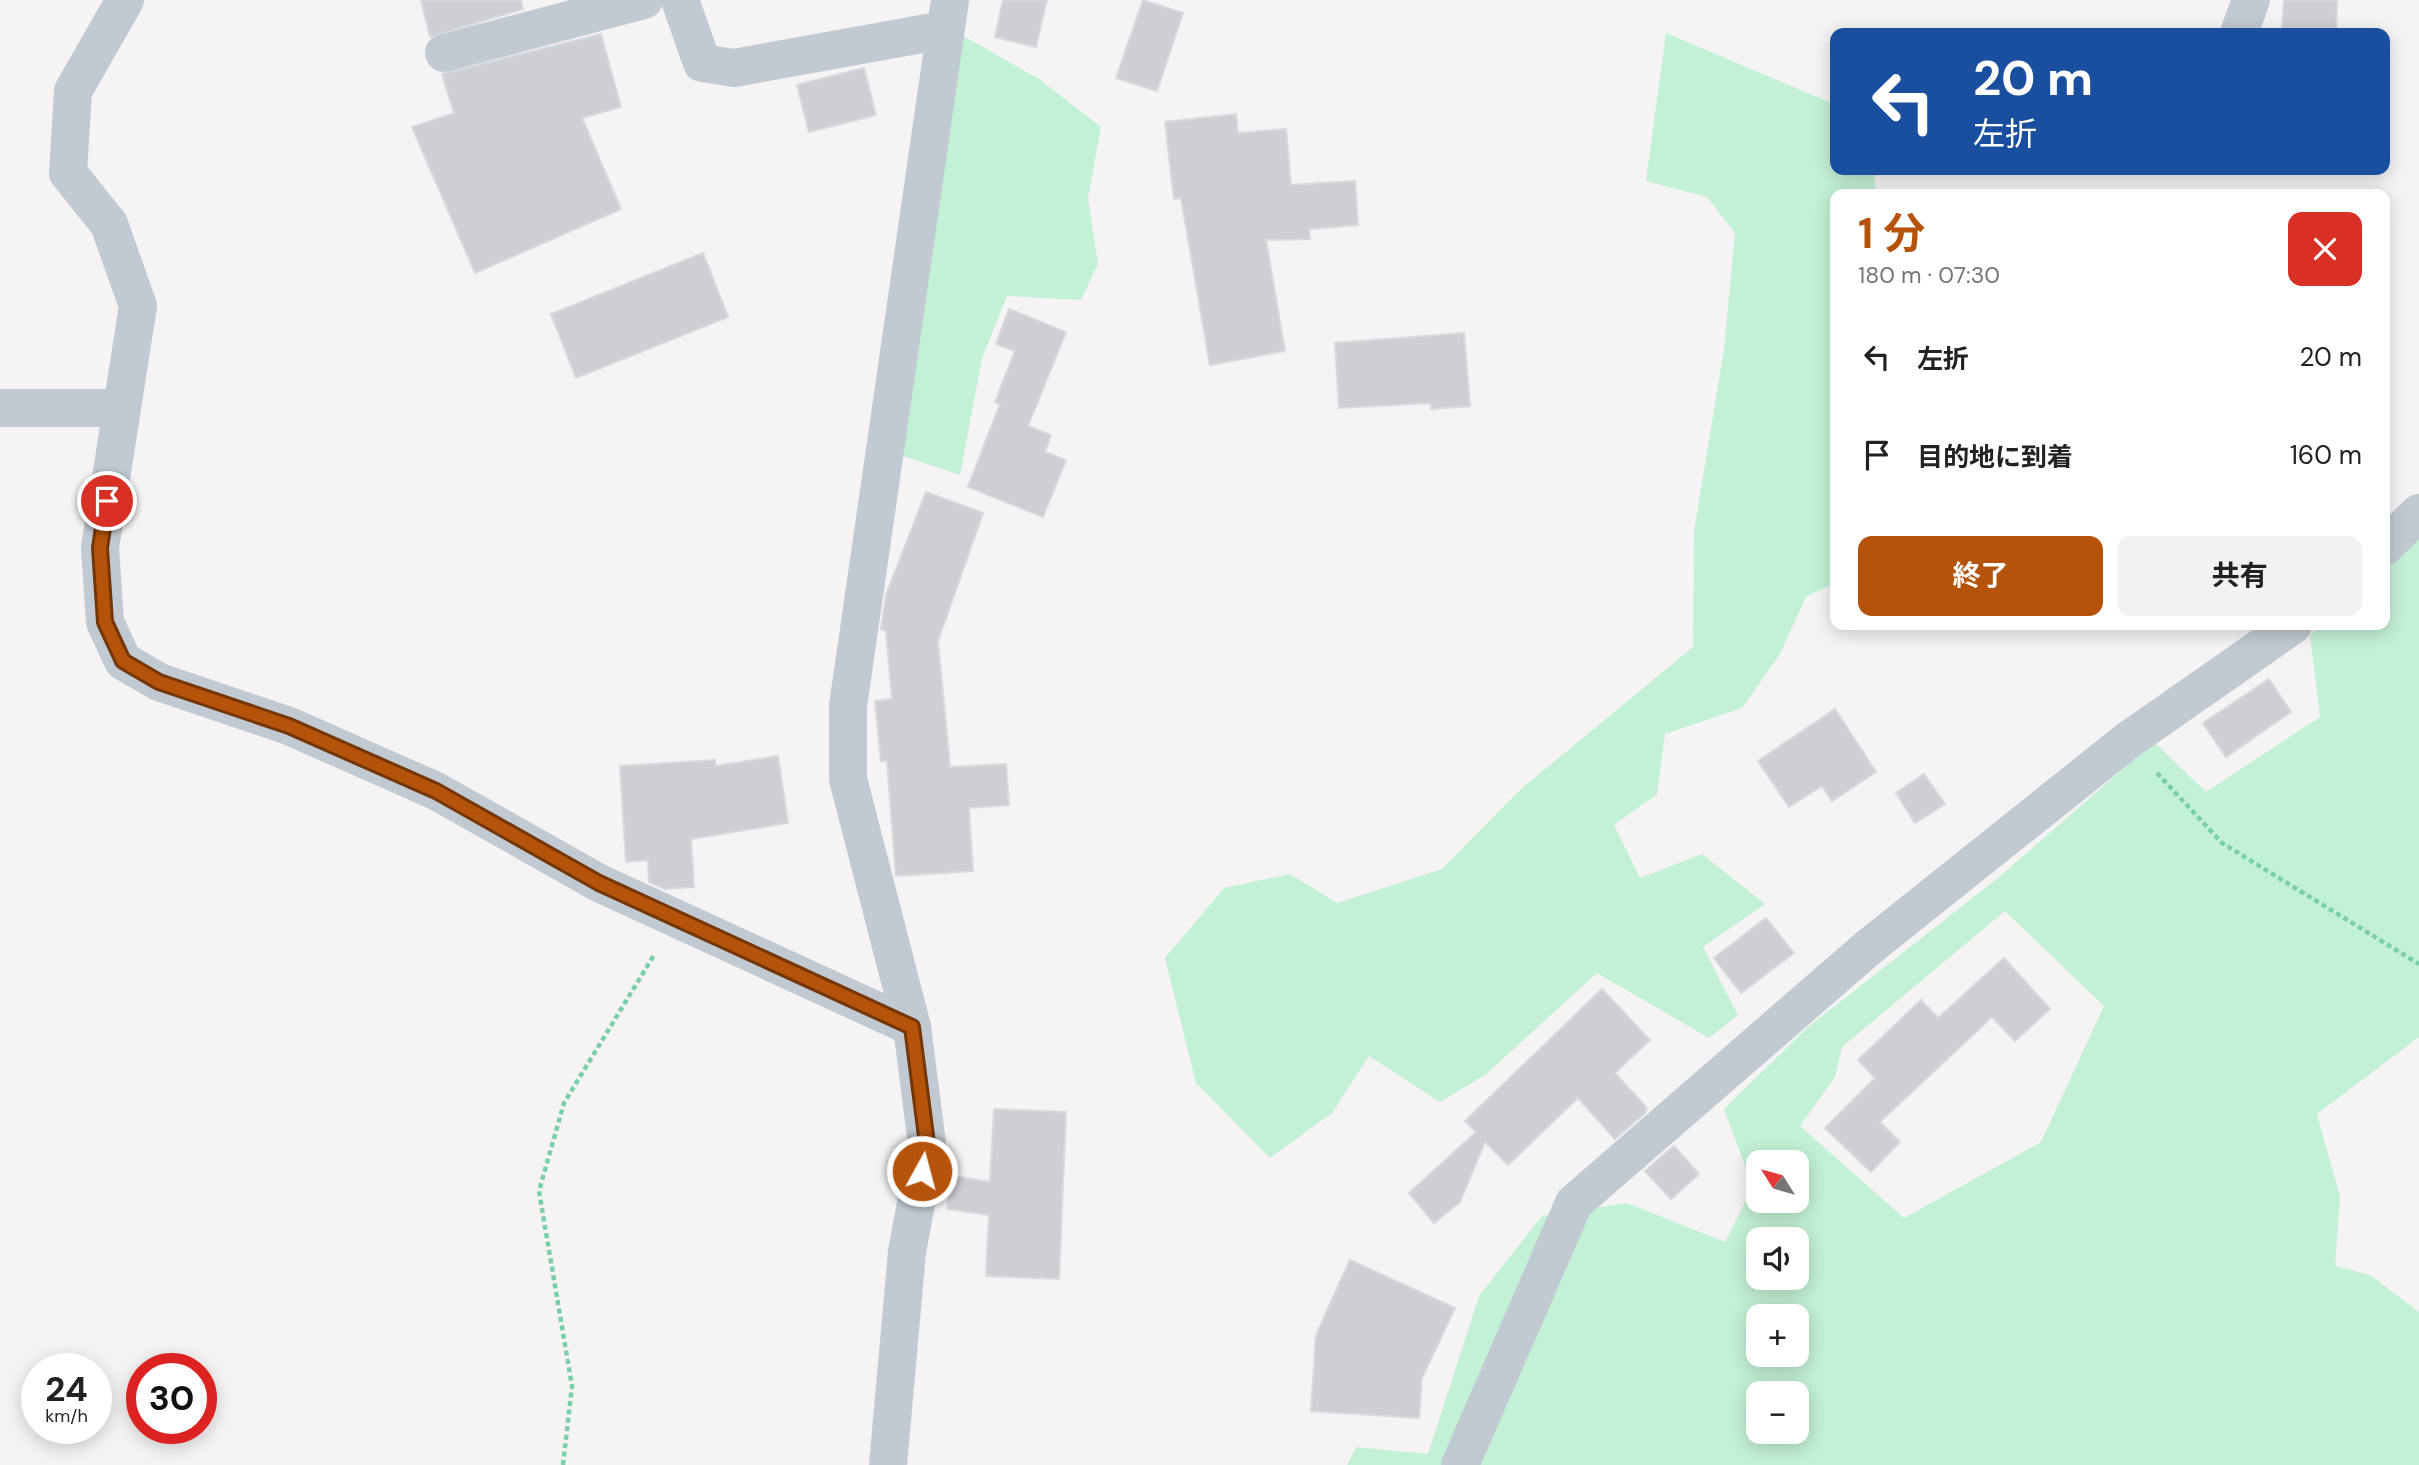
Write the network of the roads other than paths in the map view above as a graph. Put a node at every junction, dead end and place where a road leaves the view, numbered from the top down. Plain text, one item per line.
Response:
1 (125, 0) edge
2 (644, 0) edge
3 (680, 0) edge
4 (2251, 0) edge
5 (947, 15) edge
6 (2241, 28) edge
7 (444, 53) dead end
8 (0, 408) edge
9 (122, 408) junction
10 (2419, 513) edge
11 (2390, 541) edge
12 (2286, 630) edge
13 (912, 1027) junction
14 (888, 1465) edge
15 (1460, 1465) edge

1 - 9 street
2 - 7 street
3 - 5 street
4 - 6 street
5 - 13 street
8 - 9 street
9 - 13 street
10 - 11 street
12 - 15 street
13 - 14 street

